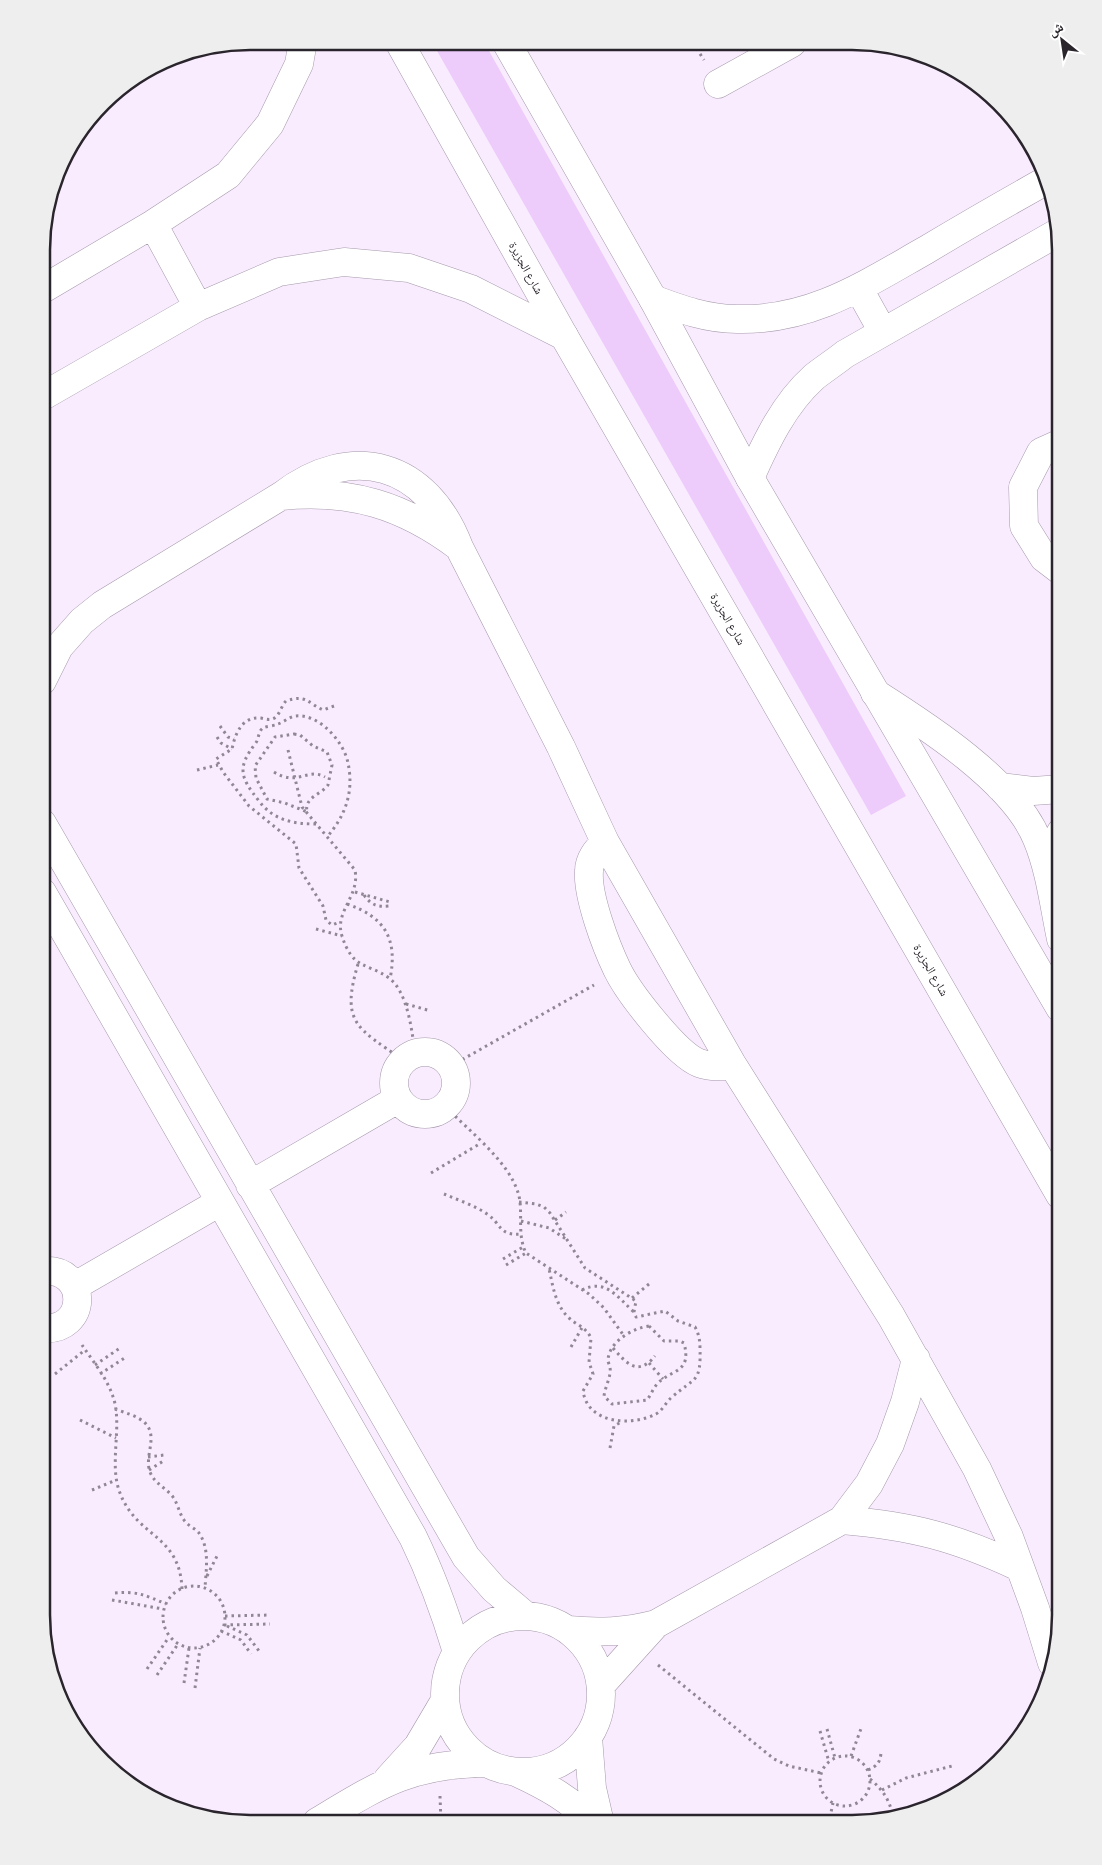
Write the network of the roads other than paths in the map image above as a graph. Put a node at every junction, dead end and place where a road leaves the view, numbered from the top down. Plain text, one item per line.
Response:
1 (302, 50) edge
2 (403, 50) edge
3 (511, 50) edge
4 (779, 50) edge
5 (718, 84) dead end
6 (1040, 184) edge
7 (153, 224) junction
8 (1052, 236) edge
9 (50, 285) edge
10 (859, 289) junction
11 (653, 299) junction
12 (198, 307) junction
13 (883, 332) junction
14 (564, 336) junction
15 (50, 392) edge
16 (1052, 447) edge
17 (750, 478) junction
18 (1052, 564) edge
19 (51, 649) edge
20 (875, 693) junction
21 (1000, 787) junction
22 (1052, 790) edge
23 (50, 837) edge
24 (605, 842) junction
25 (1052, 850) edge
26 (1047, 869) junction
27 (1052, 896) edge
28 (50, 906) edge
29 (1052, 994) edge
30 (732, 1064) junction
31 (398, 1099) junction
32 (1052, 1181) edge
33 (250, 1185) junction
34 (220, 1202) junction
35 (50, 1270) edge
36 (75, 1286) junction
37 (54, 1325) edge
38 (916, 1359) junction
39 (842, 1520) junction
40 (1019, 1567) junction
41 (526, 1616) junction
42 (656, 1624) junction
43 (568, 1630) junction
44 (1048, 1651) edge
45 (456, 1652) junction
46 (601, 1685) junction
47 (444, 1702) junction
48 (588, 1737) junction
49 (485, 1763) junction
50 (518, 1773) junction
51 (385, 1782) junction
52 (329, 1815) edge
53 (584, 1815) edge
54 (598, 1815) edge

1 - 7 street
2 - 14 street, شارع الجزيرة
3 - 11 street
4 - 5 street
6 - 10 street
7 - 9 street
7 - 12 street
8 - 13 street
10 - 11 street
10 - 13 street
11 - 17 street
12 - 14 street
12 - 15 street
13 - 17 street
14 - 32 street, شارع الجزيرة
16 - 18 street
17 - 20 street
19 - 24 street
20 - 21 street
20 - 29 street
21 - 22 street
21 - 26 street
23 - 33 street
24 - 30 street
24 - 30 street
25 - 26 street
26 - 27 street
28 - 34 street
30 - 38 street
31 - 31 street
31 - 33 street
33 - 41 street
34 - 36 street
34 - 45 street
35 - 36 street
36 - 37 street
38 - 39 street
38 - 40 street
39 - 40 street
39 - 42 street
40 - 44 street
41 - 43 street
41 - 45 street
42 - 43 street
42 - 46 street
43 - 46 street
45 - 47 street
46 - 48 street
47 - 49 street
47 - 51 street
48 - 50 street
48 - 54 street
49 - 50 street
49 - 51 street
50 - 53 street
51 - 52 street

